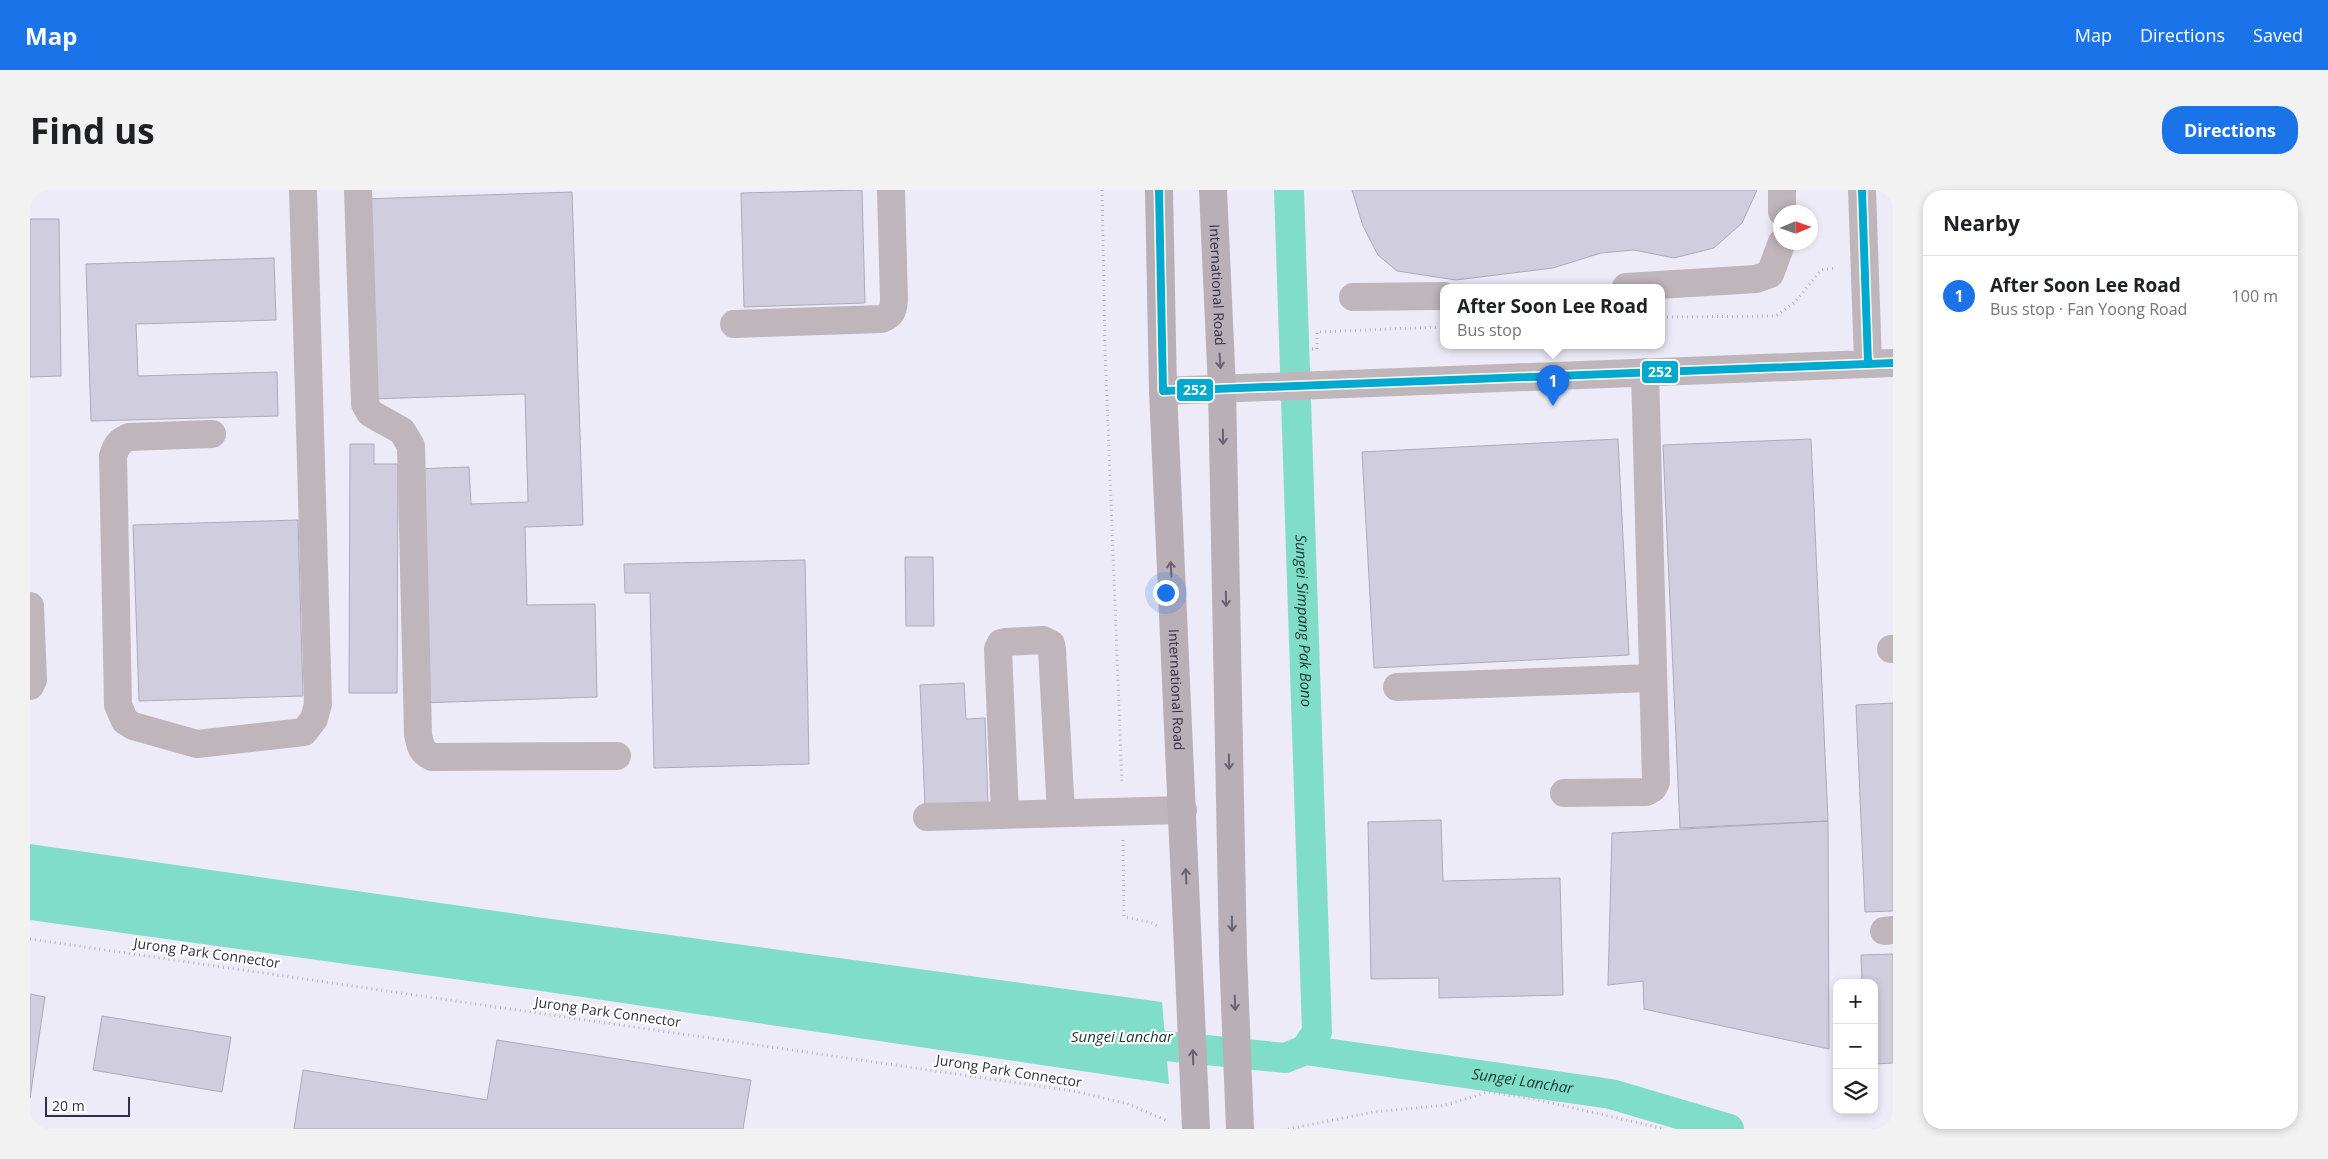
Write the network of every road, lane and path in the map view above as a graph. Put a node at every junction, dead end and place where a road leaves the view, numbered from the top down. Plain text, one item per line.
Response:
1 (303, 190) edge
2 (358, 190) edge
3 (891, 190) edge
4 (1102, 190) edge
5 (1159, 190) edge
6 (1213, 190) edge
7 (1782, 190) edge
8 (1862, 190) edge
9 (1782, 205) edge
10 (1779, 250) edge
11 (1665, 285) edge
12 (1440, 296) edge
13 (1353, 297) dead end
14 (734, 324) dead end
15 (1440, 327) edge
16 (1312, 350) dead end
17 (1881, 363) edge
18 (1644, 372) junction
19 (1222, 388) junction
20 (1163, 391) junction
21 (212, 434) dead end
22 (30, 606) edge
23 (1653, 678) junction
24 (30, 686) edge
25 (1397, 687) dead end
26 (617, 756) dead end
27 (1564, 793) dead end
28 (1183, 810) junction
29 (1123, 811) junction
30 (1061, 813) junction
31 (1005, 815) junction
32 (927, 817) dead end
33 (1161, 931) dead end
34 (30, 938) edge
35 (1196, 1117) edge
36 (1239, 1117) edge
37 (1170, 1122) dead end
38 (1288, 1129) edge
39 (1665, 1129) edge

1 - 21 street
2 - 26 street
3 - 14 street
4 - 29 path
5 - 20 main road, International Road
6 -> 19 main road, International Road
7 - 9 street
8 - 17 street
10 - 11 street
12 - 13 street
15 - 16 path
17 - 18 street
18 - 19 street
18 - 23 street
19 - 20 street
19 -> 36 main road, International Road
28 -> 20 main road, International Road
22 - 24 street
23 - 25 street
23 - 27 street
28 - 29 street
35 -> 28 main road, International Road
29 - 30 street
29 - 33 path
30 - 31 street
30 - 31 street
31 - 32 street
34 - 37 path, Jurong Park Connector
38 - 39 path

